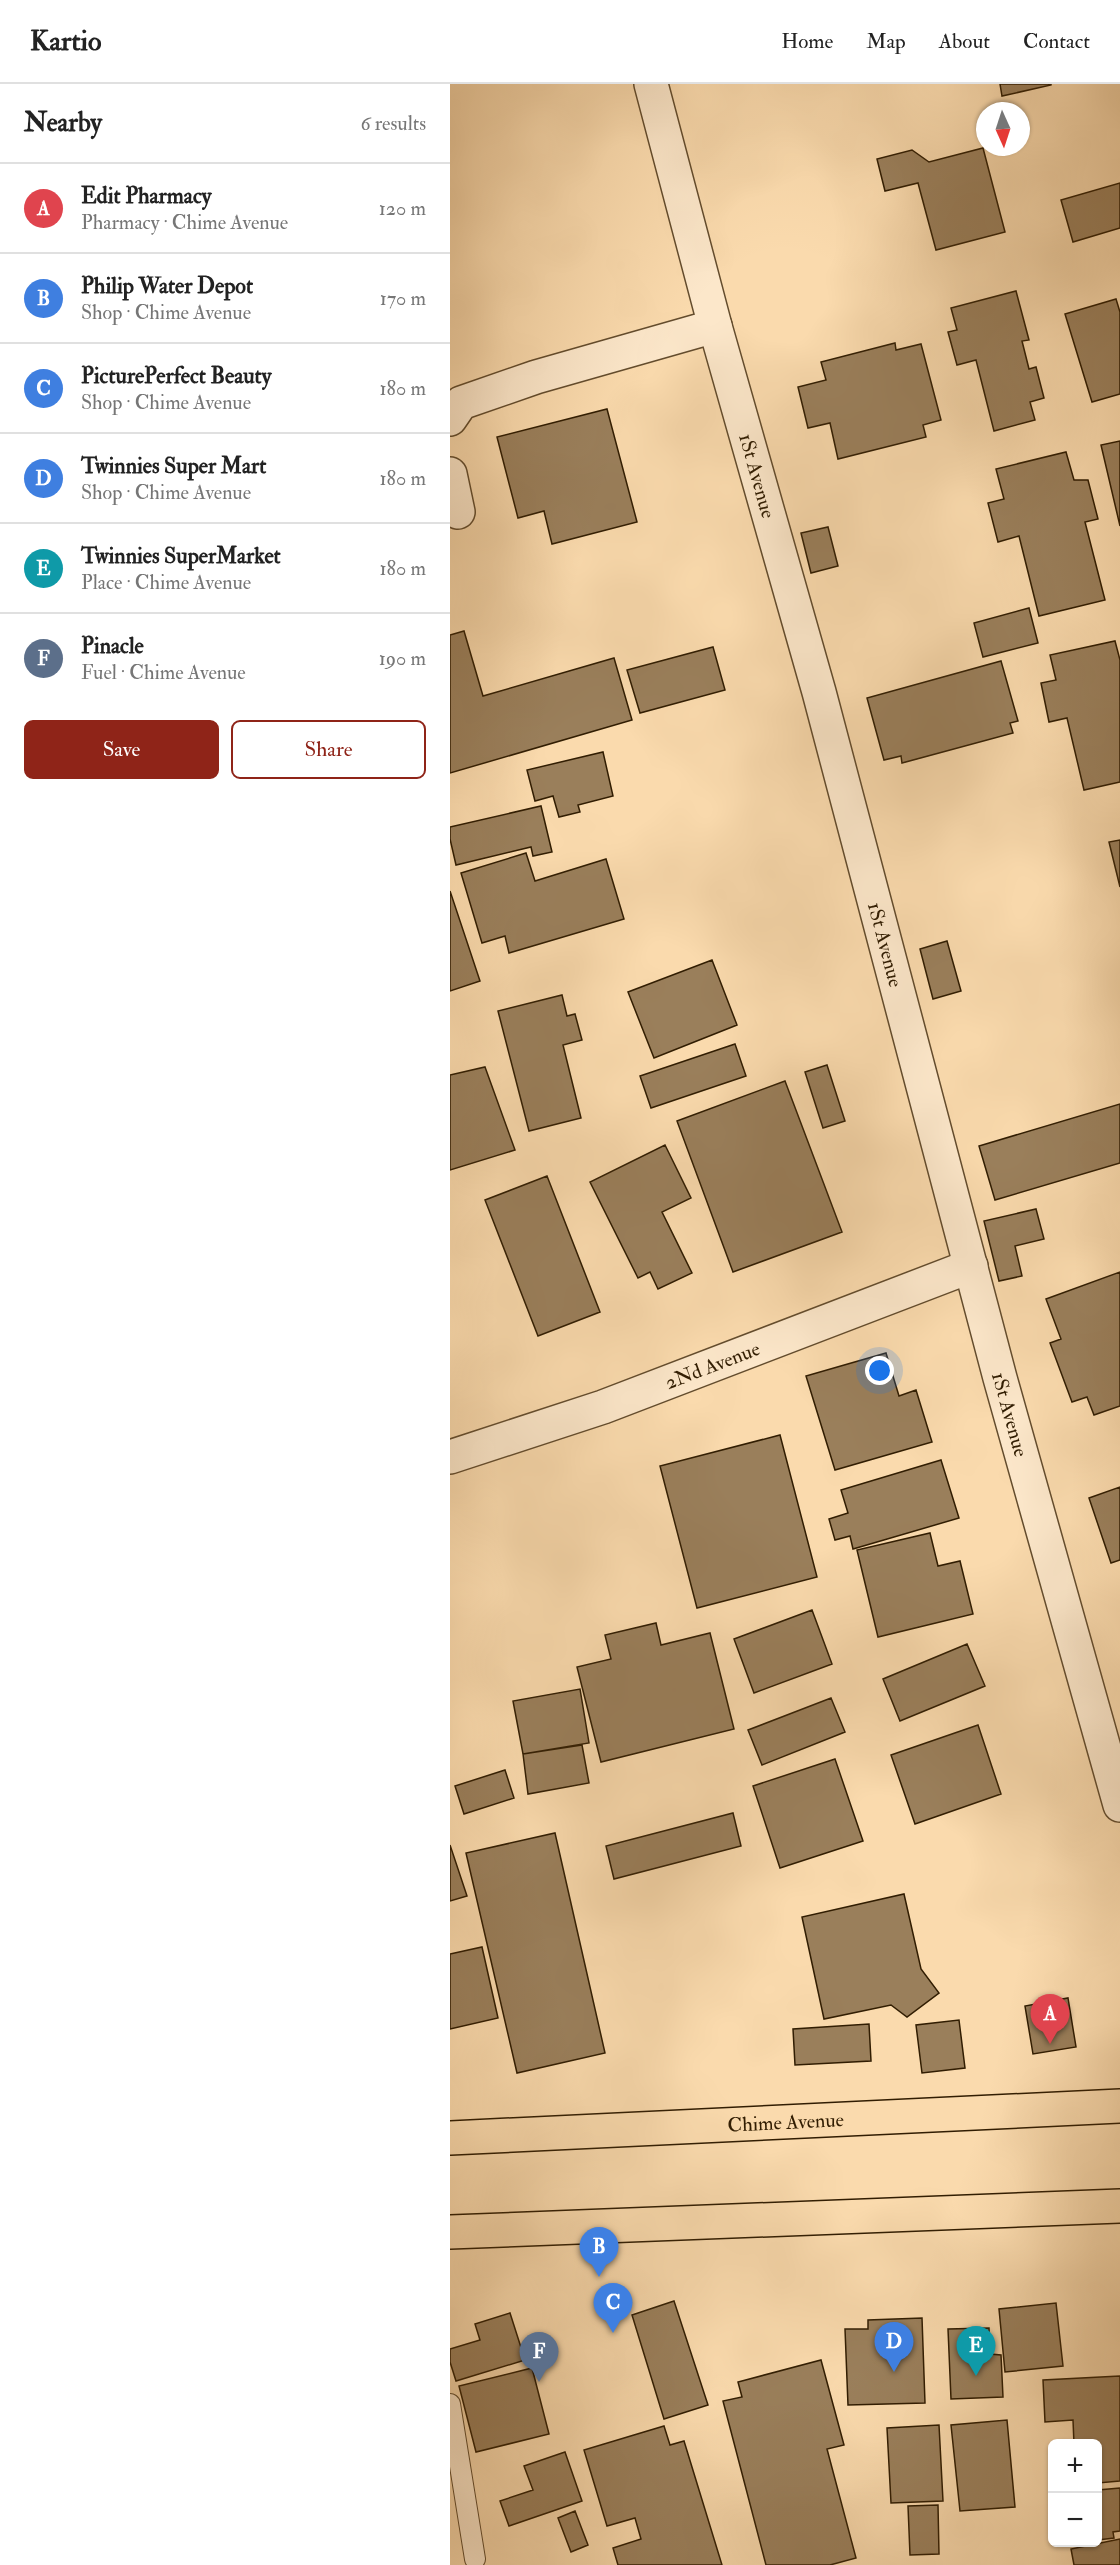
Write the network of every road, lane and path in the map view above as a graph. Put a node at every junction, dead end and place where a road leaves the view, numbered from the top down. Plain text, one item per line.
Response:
1 (651, 84) edge
2 (715, 326) junction
3 (450, 419) edge
4 (450, 474) edge
5 (458, 512) dead end
6 (971, 1266) junction
7 (450, 1457) edge
8 (1120, 1805) edge
9 (1120, 2106) edge
10 (450, 2138) edge
11 (1120, 2206) edge
12 (450, 2232) edge
13 (450, 2404) edge
14 (475, 2559) dead end

1 - 2 street, 1St Avenue
2 - 3 street
2 - 6 street, 1St Avenue
4 - 5 street
6 - 7 street, 2Nd Avenue
6 - 8 street, 1St Avenue
9 - 10 main road, Chime Avenue
11 - 12 main road
13 - 14 lane

